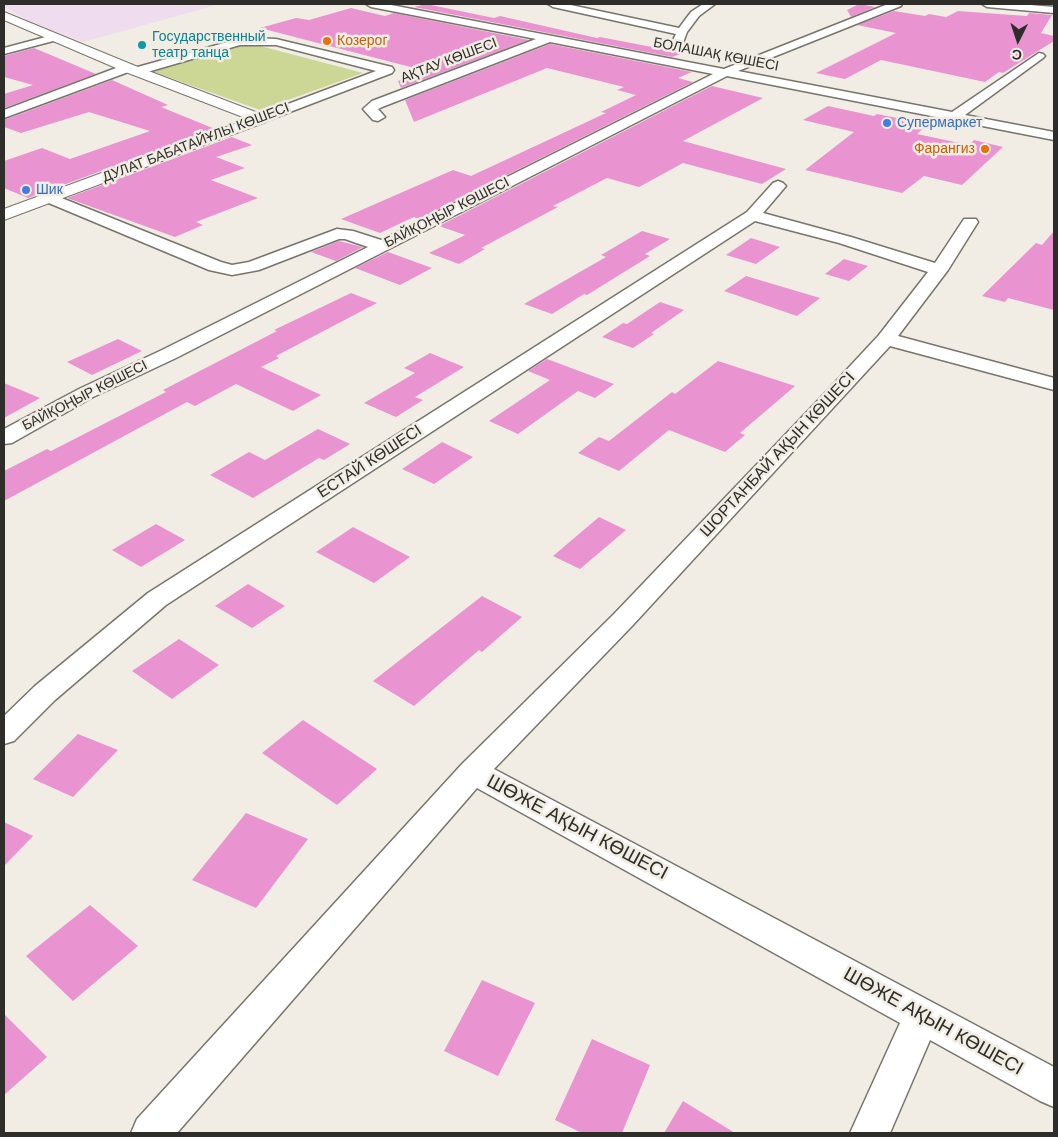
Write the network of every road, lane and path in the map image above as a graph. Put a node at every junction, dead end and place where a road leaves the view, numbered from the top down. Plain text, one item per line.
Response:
1 (372, 4) edge
2 (553, 4) edge
3 (710, 4) edge
4 (897, 4) edge
5 (987, 4) edge
6 (1054, 10) edge
7 (4, 16) edge
8 (682, 32) junction
9 (53, 38) junction
10 (550, 38) junction
11 (4, 51) edge
12 (1039, 56) dead end
13 (669, 62) junction
14 (132, 70) junction
15 (726, 72) junction
16 (4, 114) edge
17 (955, 116) junction
18 (378, 117) dead end
19 (261, 119) junction
20 (1054, 136) edge
21 (778, 186) dead end
22 (49, 198) junction
23 (4, 215) edge
24 (753, 215) junction
25 (970, 222) dead end
26 (382, 246) junction
27 (939, 270) junction
28 (886, 339) junction
29 (1054, 384) edge
30 (4, 438) edge
31 (4, 733) edge
32 (473, 772) junction
33 (922, 1015) junction
34 (1054, 1088) edge
35 (150, 1133) edge
36 (870, 1133) edge

1 - 10 street, БОЛАШАҚ КӨШЕСІ
2 - 8 street
3 - 8 street
4 - 15 street, БАЙҚОҢЫР КӨШЕСІ
5 - 6 street
7 - 9 street
8 - 13 street
9 - 11 street
9 - 14 street
10 - 13 street, БОЛАШАҚ КӨШЕСІ
10 - 18 street, АҚТАУ КӨШЕСІ
12 - 17 street
13 - 15 street, БОЛАШАҚ КӨШЕСІ
14 - 16 street
14 - 19 street
14 - 19 street, ДУЛАТ БАБАТАЙҰЛЫ КӨШЕСІ
15 - 17 street, БОЛАШАҚ КӨШЕСІ
15 - 26 street, БАЙҚОҢЫР КӨШЕСІ
17 - 20 street, БОЛАШАҚ КӨШЕСІ
19 - 22 street, ДУЛАТ БАБАТАЙҰЛЫ КӨШЕСІ
21 - 24 street, ЕСТАЙ КӨШЕСІ
22 - 23 street, ДУЛАТ БАБАТАЙҰЛЫ КӨШЕСІ
22 - 26 street
24 - 27 street
24 - 31 street, ЕСТАЙ КӨШЕСІ
25 - 27 street, ШОРТАНБАЙ АҚЫН КӨШЕСІ
26 - 30 street, БАЙҚОҢЫР КӨШЕСІ
27 - 28 street, ШОРТАНБАЙ АҚЫН КӨШЕСІ
28 - 29 street
28 - 32 street, ШОРТАНБАЙ АҚЫН КӨШЕСІ
32 - 33 street, ШӨЖЕ АҚЫН КӨШЕСІ
32 - 35 street, ШӨЖЕ АҚЫН КӨШЕСІ
33 - 34 street, ШӨЖЕ АҚЫН КӨШЕСІ
33 - 36 street

